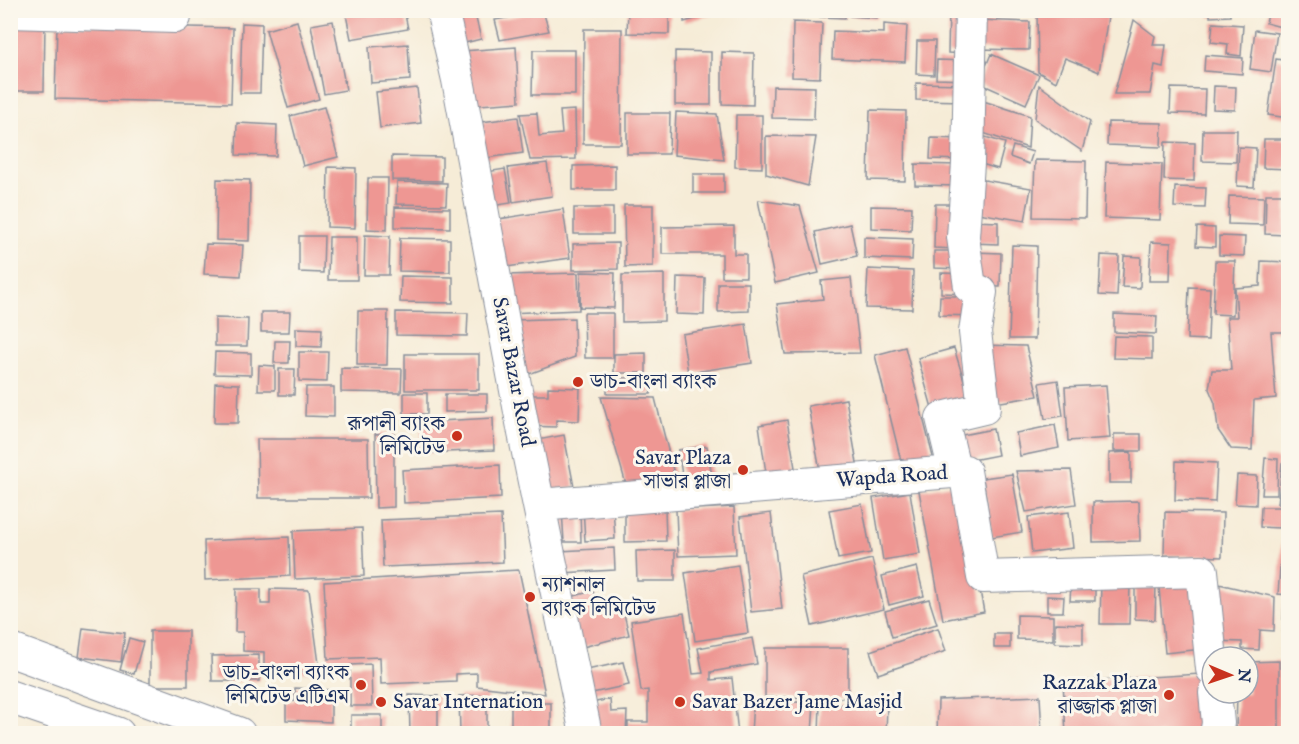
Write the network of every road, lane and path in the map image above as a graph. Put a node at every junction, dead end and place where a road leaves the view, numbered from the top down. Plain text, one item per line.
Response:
1 (176, 10) edge
2 (442, 10) edge
3 (971, 10) edge
4 (10, 12) edge
5 (955, 472) junction
6 (539, 505) junction
7 (1210, 645) edge
8 (10, 650) edge
9 (10, 697) edge
10 (1216, 705) edge
11 (118, 734) edge
12 (239, 734) edge
13 (585, 734) edge
14 (1216, 734) edge

1 - 4 street
2 - 6 street, Savar Bazar Road
3 - 5 street
5 - 6 street, Wapda Road
5 - 7 street, Wapda Road
6 - 13 street, Savar Bazar Road
8 - 12 highway
9 - 11 highway
10 - 14 street

